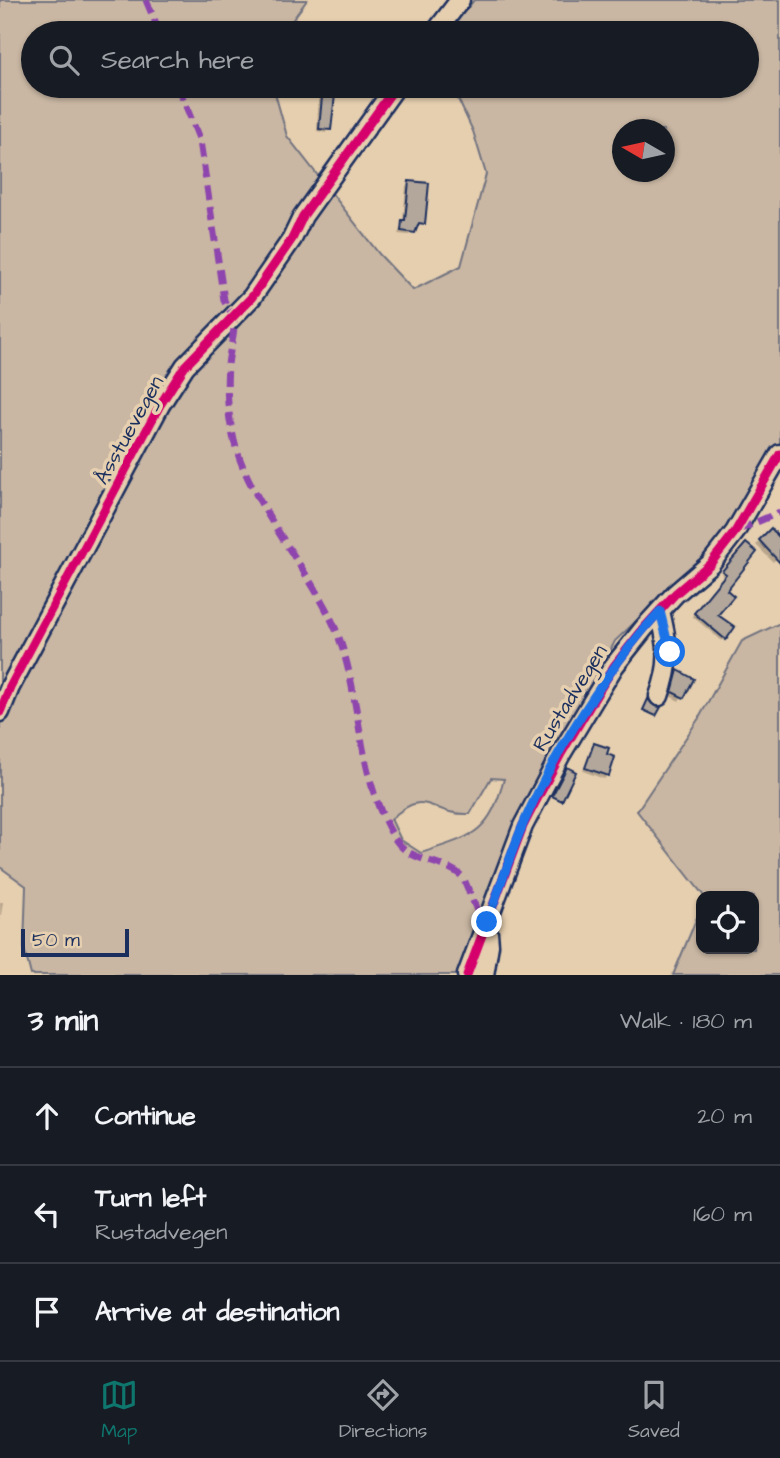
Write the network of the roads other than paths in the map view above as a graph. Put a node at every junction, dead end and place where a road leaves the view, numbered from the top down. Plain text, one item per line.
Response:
1 (460, 0) edge
2 (444, 21) edge
3 (387, 98) edge
4 (780, 454) edge
5 (660, 611) junction
6 (659, 696) dead end
7 (0, 712) edge
8 (487, 922) junction
9 (467, 975) edge
10 (484, 975) edge

1 - 2 street
3 - 7 street, Åsstuevegen
4 - 5 street, Rustadvegen
5 - 6 street
5 - 8 street, Rustadvegen
8 - 9 street, Rustadvegen
8 - 10 street, Rustadvegen

